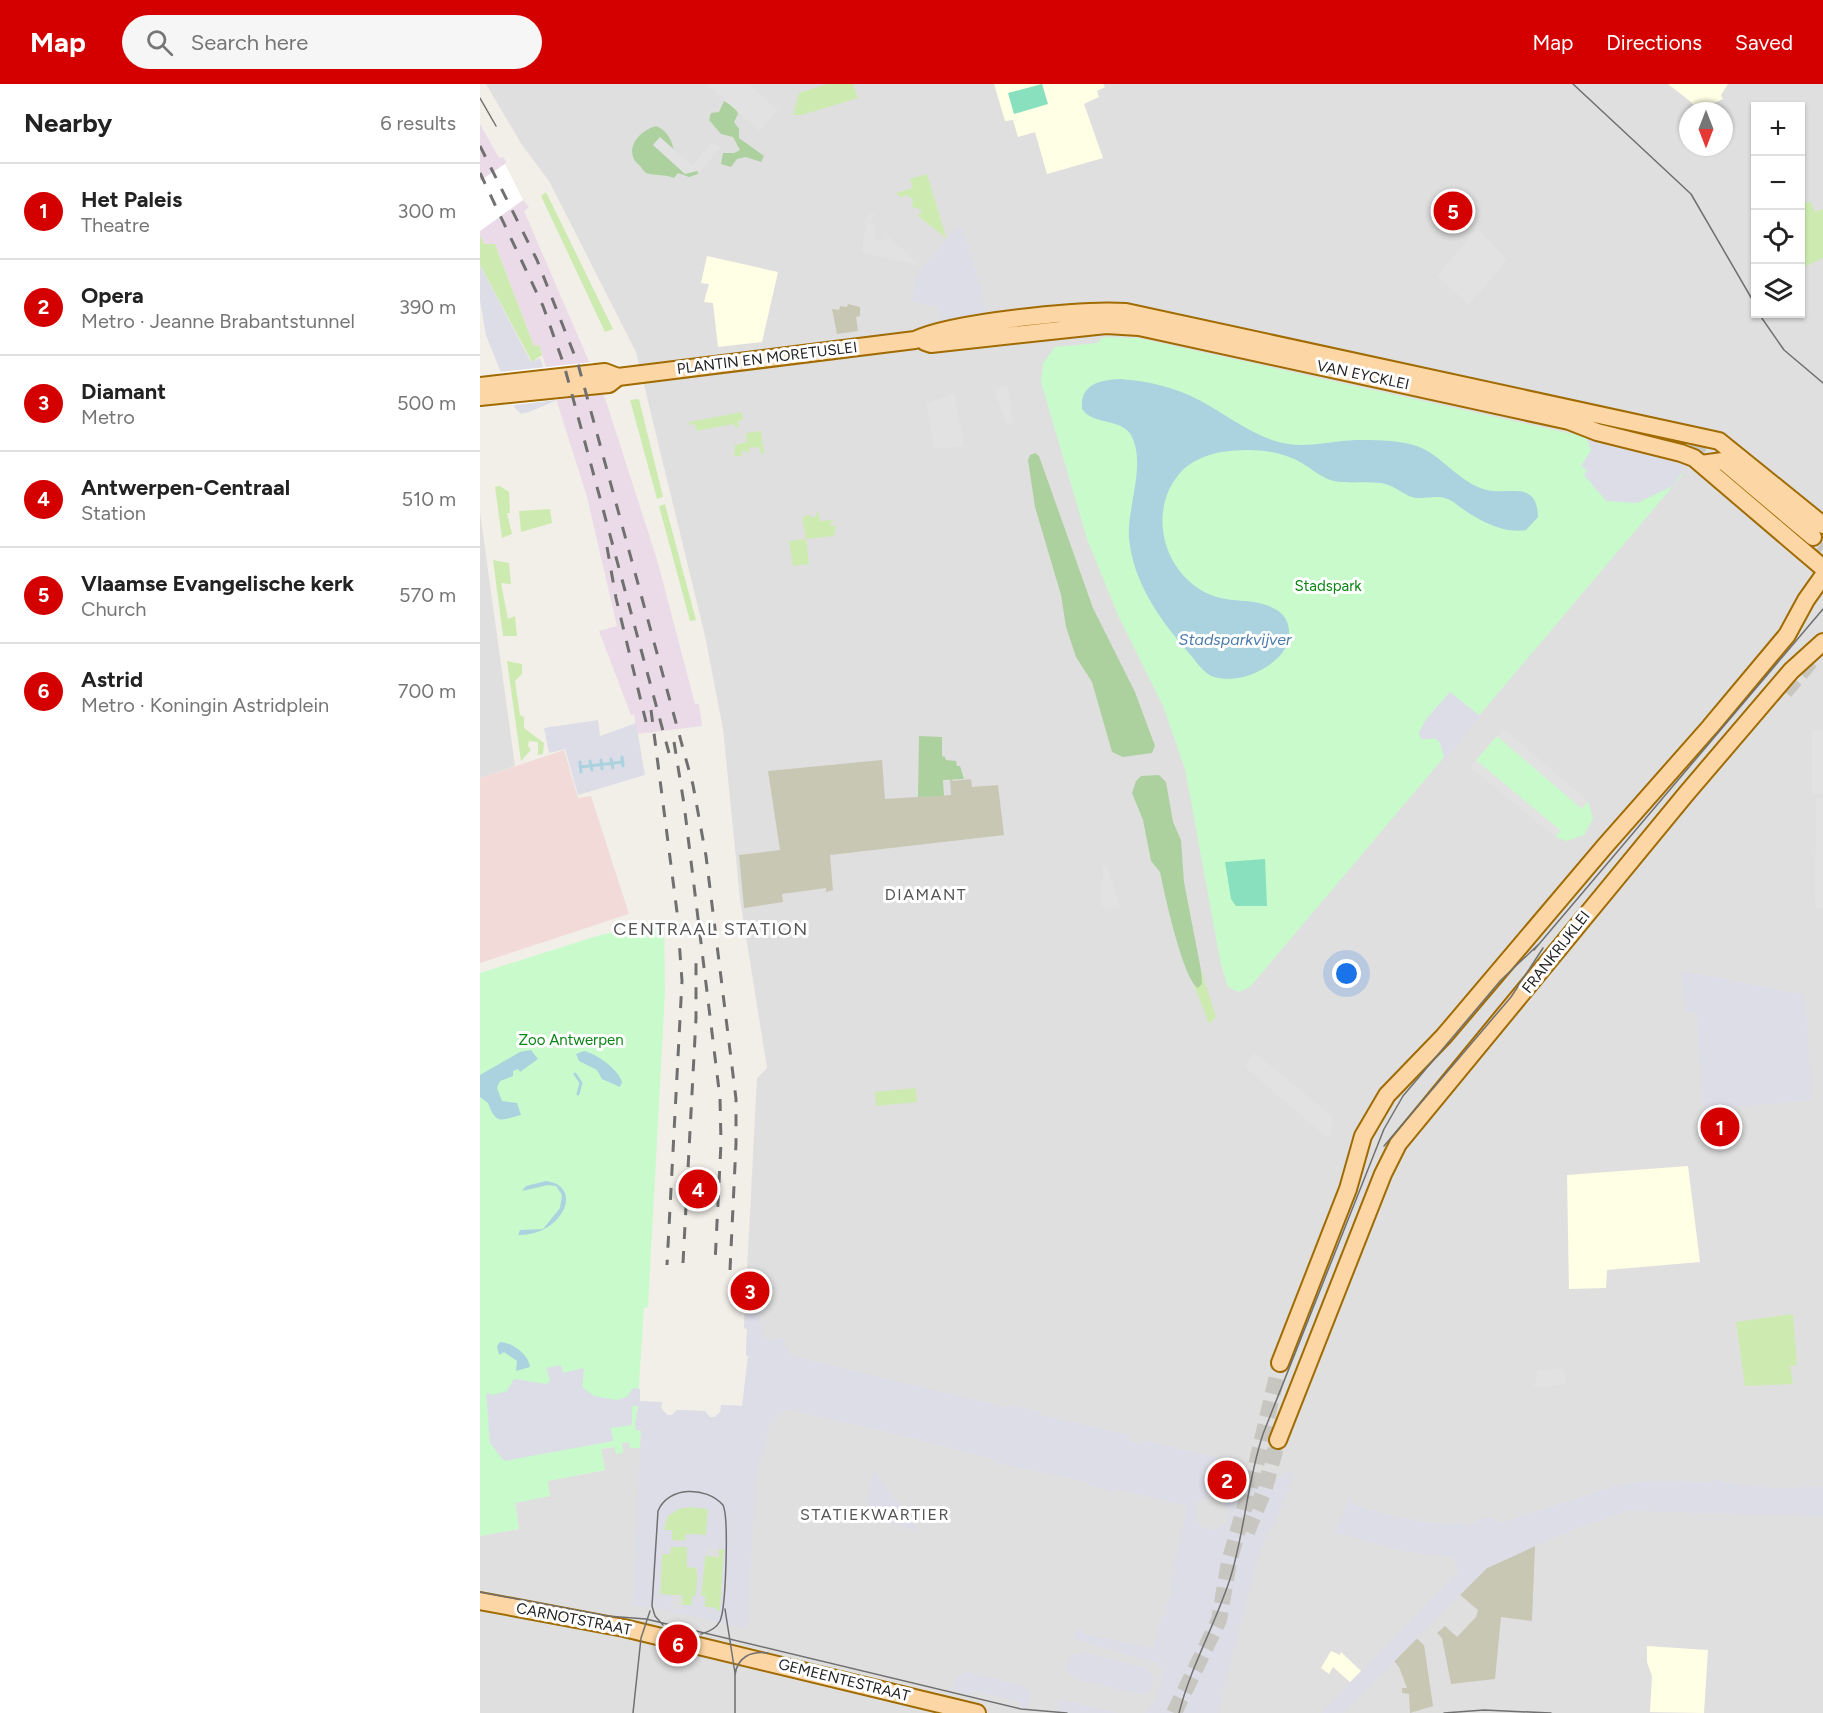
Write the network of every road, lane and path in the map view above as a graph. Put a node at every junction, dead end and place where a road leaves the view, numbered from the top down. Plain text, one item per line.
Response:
1 (1009, 328) junction
2 (618, 377) junction
3 (480, 386) edge
4 (480, 397) edge
5 (1572, 408) junction
6 (1691, 444) tunnel mouth
7 (1706, 463) junction
8 (1818, 531) edge
9 (1823, 568) edge
10 (1823, 576) edge
11 (1823, 642) edge
12 (1785, 692) tunnel mouth
13 (1686, 794) junction
14 (1280, 1363) tunnel mouth
15 (1278, 1440) tunnel mouth
16 (480, 1594) edge
17 (480, 1601) edge
18 (641, 1633) junction
19 (977, 1713) edge

1 - 2 main road, PLANTIN EN MORETUSLEI
1 - 5 main road, VAN EYCKLEI
1 - 7 main road, VAN EYCKLEI
2 - 3 main road, PLANTIN EN MORETUSLEI
2 - 4 main road, PLANTIN EN MORETUSLEI
5 - 6 main road, VAN EYCKLEI
5 - 8 main road, VAN EYCKLEI
7 - 8 main road
7 - 9 main road
10 - 14 main road, FRANKRIJKLEI
11 - 13 main road, FRANKRIJKLEI
12 - 13 main road
13 - 15 main road, FRANKRIJKLEI
16 - 18 main road, CARNOTSTRAAT
17 - 18 main road, CARNOTSTRAAT
18 - 19 main road, GEMEENTESTRAAT

